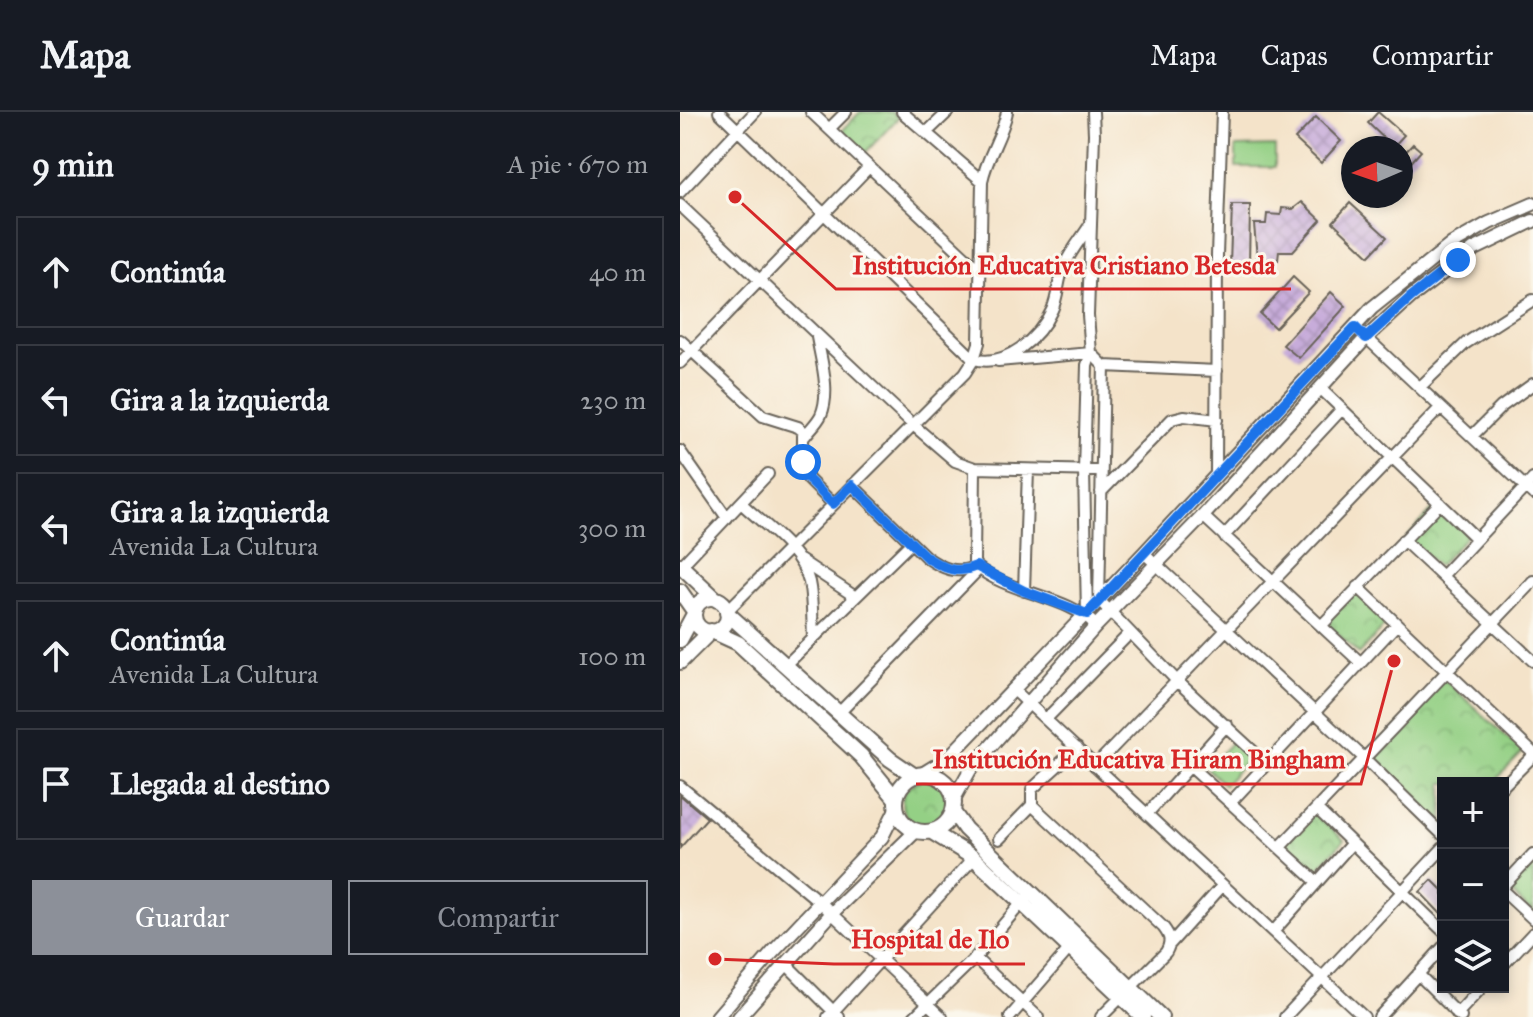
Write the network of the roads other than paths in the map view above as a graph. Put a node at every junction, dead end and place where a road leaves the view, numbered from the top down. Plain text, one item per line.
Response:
1 (719, 112) edge
2 (755, 112) edge
3 (811, 112) edge
4 (846, 112) edge
5 (902, 112) edge
6 (948, 112) edge
7 (1007, 112) edge
8 (1093, 112) edge
9 (1222, 112) edge
10 (829, 129) junction
11 (738, 131) junction
12 (926, 133) junction
13 (869, 167) junction
14 (982, 181) junction
15 (680, 192) edge
16 (1533, 204) edge
17 (680, 205) edge
18 (823, 215) junction
19 (1533, 221) edge
20 (1090, 225) junction
21 (979, 270) junction
22 (759, 282) junction
23 (1533, 300) edge
24 (1355, 327) junction
25 (816, 335) junction
26 (1366, 338) junction
27 (680, 340) edge
28 (692, 351) junction
29 (1091, 353) junction
30 (974, 359) junction
31 (998, 361) junction
32 (680, 363) edge
33 (1104, 366) junction
34 (1217, 371) junction
35 (1533, 384) edge
36 (1420, 387) junction
37 (1320, 388) junction
38 (1440, 408) junction
39 (1342, 409) junction
40 (1217, 420) junction
41 (912, 424) junction
42 (805, 436) junction
43 (1472, 436) junction
44 (680, 451) edge
45 (1393, 459) junction
46 (975, 468) junction
47 (1028, 470) junction
48 (1084, 471) junction
49 (1101, 471) junction
50 (768, 474) dead end
51 (1216, 474) junction
52 (852, 485) junction
53 (1530, 486) edge
54 (1101, 492) junction
55 (741, 503) junction
56 (1440, 503) junction
57 (833, 504) junction
58 (1203, 516) junction
59 (727, 518) junction
60 (1224, 536) junction
61 (1476, 538) junction
62 (1403, 540) junction
63 (911, 543) junction
64 (789, 549) junction
65 (1144, 553) junction
66 (798, 559) junction
67 (680, 565) edge
68 (1156, 565) junction
69 (977, 568) junction
70 (1442, 576) junction
71 (1273, 580) junction
72 (1533, 581) edge
73 (1358, 587) junction
74 (680, 591) edge
75 (1024, 591) junction
76 (854, 596) junction
77 (1099, 600) junction
78 (724, 608) junction
79 (694, 612) junction
80 (1110, 613) junction
81 (1087, 614) junction
82 (1397, 624) junction
83 (1493, 624) junction
84 (1096, 626) junction
85 (1321, 626) junction
86 (1225, 628) junction
87 (713, 632) junction
88 (1130, 633) junction
89 (813, 638) junction
90 (680, 640) edge
91 (1533, 661) edge
92 (680, 662) edge
93 (1361, 663) junction
94 (786, 665) junction
95 (1448, 672) junction
96 (1177, 681) junction
97 (1013, 689) junction
98 (1029, 703) junction
99 (1314, 712) junction
100 (838, 714) junction
101 (1046, 719) junction
102 (1227, 725) junction
103 (1077, 748) junction
104 (1533, 754) edge
105 (1365, 759) junction
106 (1267, 764) junction
107 (1095, 766) junction
108 (1191, 767) junction
109 (919, 775) junction
110 (1509, 780) edge
111 (680, 786) edge
112 (1231, 802) junction
113 (896, 803) junction
114 (1032, 805) junction
115 (954, 806) junction
116 (1317, 809) junction
117 (1147, 814) junction
118 (1437, 829) edge
119 (916, 831) junction
120 (932, 832) junction
121 (999, 839) dead end
122 (1352, 843) junction
123 (1280, 847) junction
124 (1442, 849) edge
125 (1533, 854) edge
126 (974, 858) junction
127 (1317, 882) junction
128 (1509, 882) edge
129 (1223, 885) junction
130 (1402, 892) junction
131 (1509, 895) edge
132 (1026, 898) junction
133 (821, 903) junction
134 (832, 913) junction
135 (1533, 919) edge
136 (1437, 925) edge
137 (1273, 932) junction
138 (1533, 933) edge
139 (1170, 944) junction
140 (1070, 948) junction
141 (1437, 953) edge
142 (975, 958) junction
143 (1509, 959) edge
144 (880, 960) junction
145 (786, 964) junction
146 (1418, 974) junction
147 (1323, 978) junction
148 (1125, 991) junction
149 (1477, 993) edge
150 (927, 1003) junction
151 (1024, 1004) junction
152 (833, 1015) edge
153 (1459, 1015) edge
154 (717, 1017) edge
155 (739, 1017) edge
156 (914, 1017) edge
157 (942, 1017) edge
158 (1010, 1017) edge
159 (1038, 1017) edge
160 (1101, 1017) edge
161 (1143, 1017) edge
162 (1161, 1017) edge
163 (1285, 1017) edge
164 (1364, 1017) edge
165 (1379, 1017) edge

1 - 11 street
2 - 11 street
3 - 10 street
4 - 10 street
5 - 12 street
6 - 12 street
7 - 14 street
8 - 20 street
9 - 34 street
10 - 13 street
11 - 15 street
11 - 18 street
12 - 14 street
13 - 18 street
13 - 21 street
14 - 21 street
16 - 24 street
17 - 22 street
18 - 22 street
18 - 30 street
19 - 26 street
20 - 29 street
20 - 31 street
21 - 30 street
22 - 25 street
22 - 28 street
23 - 36 street
24 - 26 street
24 - 51 street
25 - 41 street
25 - 42 street
26 - 36 street
26 - 37 street
27 - 28 street
28 - 32 street
28 - 42 street
29 - 31 street
29 - 33 street
29 - 48 street
30 - 31 street
30 - 41 street
33 - 34 street
33 - 49 street
34 - 40 street
35 - 43 street
36 - 38 street
37 - 39 street
37 - 58 street
38 - 43 street
38 - 45 street
39 - 45 street
39 - 60 street
40 - 51 street
40 - 54 street
41 - 46 street
41 - 52 street
42 - 57 street
43 - 53 street
44 - 59 street
45 - 56 street
45 - 71 street
46 - 47 street
46 - 69 street
47 - 48 street
47 - 75 street
48 - 49 street
48 - 81 street
49 - 54 street
50 - 55 street
51 - 65 street
52 - 57 street
52 - 63 street
53 - 61 street
54 - 77 street
55 - 59 street
55 - 64 street
56 - 61 street
56 - 62 street
57 - 64 street
58 - 60 street
58 - 68 street
59 - 67 street
60 - 71 street
61 - 70 street
62 - 70 street
62 - 73 street
63 - 69 street
63 - 76 street
64 - 66 street
64 - 78 street
65 - 68 street
65 - 77 street
66 - 76 street
66 - 89 street
67 - 78 main road
68 - 80 street
68 - 86 street
69 - 75 street
69 - 100 street
70 - 83 street
71 - 85 street
71 - 86 street
72 - 83 street
73 - 82 street
73 - 85 street
74 - 79 main road
75 - 81 street
76 - 89 street
77 - 80 street
77 - 81 street
78 - 79 main road
78 - 87 main road
78 - 94 main road
79 - 87 main road
79 - 90 main road
80 - 84 street
80 - 88 street
81 - 84 street
81 - 97 street
82 - 93 street
82 - 95 street
83 - 91 street
83 - 95 street
84 - 98 street
85 - 93 street
86 - 96 street
86 - 99 street
87 - 92 main road
87 - 113 main road
88 - 96 street
88 - 101 street
89 - 94 street
93 - 99 street
94 - 100 main road
95 - 104 street
95 - 105 street
96 - 102 street
96 - 107 street
97 - 98 street
97 - 109 street
98 - 101 street
98 - 115 street
99 - 105 street
99 - 106 street
100 - 109 main road
101 - 103 street
102 - 106 street
102 - 108 street
103 - 107 street
103 - 114 street
104 - 110 street
105 - 116 street
105 - 118 street
106 - 112 street
107 - 117 street
108 - 112 street
108 - 117 street
109 - 113 main road
109 - 115 main road
111 - 133 street
112 - 123 street
113 - 119 main road
113 - 133 street
114 - 121 street
114 - 139 street
115 - 120 main road
115 - 132 main road
116 - 122 street
116 - 123 street
117 - 129 street
119 - 120 main road
119 - 134 street
120 - 126 main road
122 - 127 street
122 - 130 street
123 - 127 street
124 - 130 street
125 - 128 street
126 - 132 main road
126 - 144 street
127 - 137 street
129 - 137 street
129 - 139 street
130 - 136 street
130 - 147 street
131 - 135 street
132 - 140 main road
132 - 142 street
132 - 148 main road
133 - 134 street
133 - 154 street
134 - 144 street
134 - 145 street
137 - 147 street
138 - 143 street
139 - 148 street
140 - 148 main road
140 - 151 street
141 - 146 street
142 - 150 street
142 - 151 street
144 - 150 street
144 - 152 street
145 - 152 street
145 - 155 street
146 - 153 street
146 - 165 street
147 - 163 street
147 - 164 street
148 - 160 street
148 - 161 main road
148 - 162 main road
149 - 153 street
150 - 156 street
150 - 157 street
151 - 158 street
151 - 159 street

